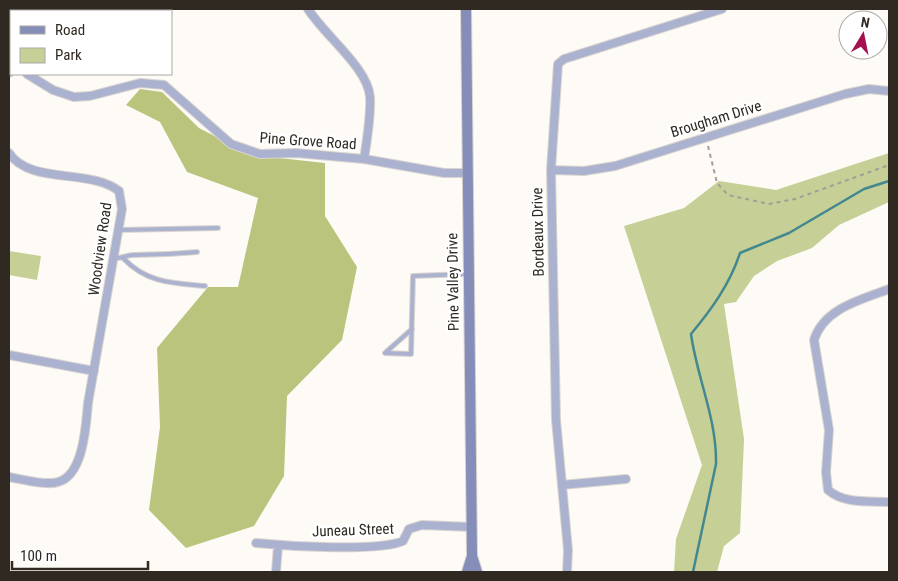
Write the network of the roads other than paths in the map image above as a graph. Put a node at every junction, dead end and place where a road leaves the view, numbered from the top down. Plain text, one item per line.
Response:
1 (308, 9) edge
2 (466, 9) edge
3 (722, 9) edge
4 (29, 75) edge
5 (889, 91) edge
6 (9, 153) edge
7 (364, 159) junction
8 (11, 160) edge
9 (551, 170) junction
10 (467, 173) junction
11 (218, 228) dead end
12 (118, 230) junction
13 (198, 252) dead end
14 (113, 258) junction
15 (124, 259) junction
16 (468, 274) junction
17 (205, 286) dead end
18 (889, 289) edge
19 (412, 329) junction
20 (9, 355) edge
21 (94, 371) junction
22 (9, 477) edge
23 (626, 480) dead end
24 (562, 485) junction
25 (889, 502) edge
26 (472, 527) junction
27 (256, 543) dead end
28 (278, 545) junction
29 (472, 556) junction
30 (276, 572) edge
31 (467, 572) edge
32 (477, 572) edge
33 (568, 572) edge

1 - 7 street
2 - 10 main road, Pine Valley Drive
3 - 9 street, Bordeaux Drive
4 - 7 street, Pine Grove Road
5 - 9 street, Brougham Drive
6 - 8 street, Woodview Road
7 - 10 street, Pine Grove Road
8 - 12 street, Woodview Road
9 - 24 street, Bordeaux Drive
10 - 16 main road, Pine Valley Drive
11 - 12 lane
12 - 14 street, Woodview Road
13 - 15 lane
14 - 15 lane
14 - 21 street, Woodview Road
15 - 17 lane
16 - 19 lane
16 - 26 main road, Pine Valley Drive
18 - 25 street
19 - 19 lane
20 - 21 street
21 - 22 street, Woodview Road
23 - 24 street
24 - 33 street, Bordeaux Drive
26 - 28 street, Juneau Street
26 - 29 main road, Pine Valley Drive
27 - 28 street, Juneau Street
28 - 30 street
29 - 31 main road, Pine Valley Drive
29 - 32 main road, Pine Valley Drive

